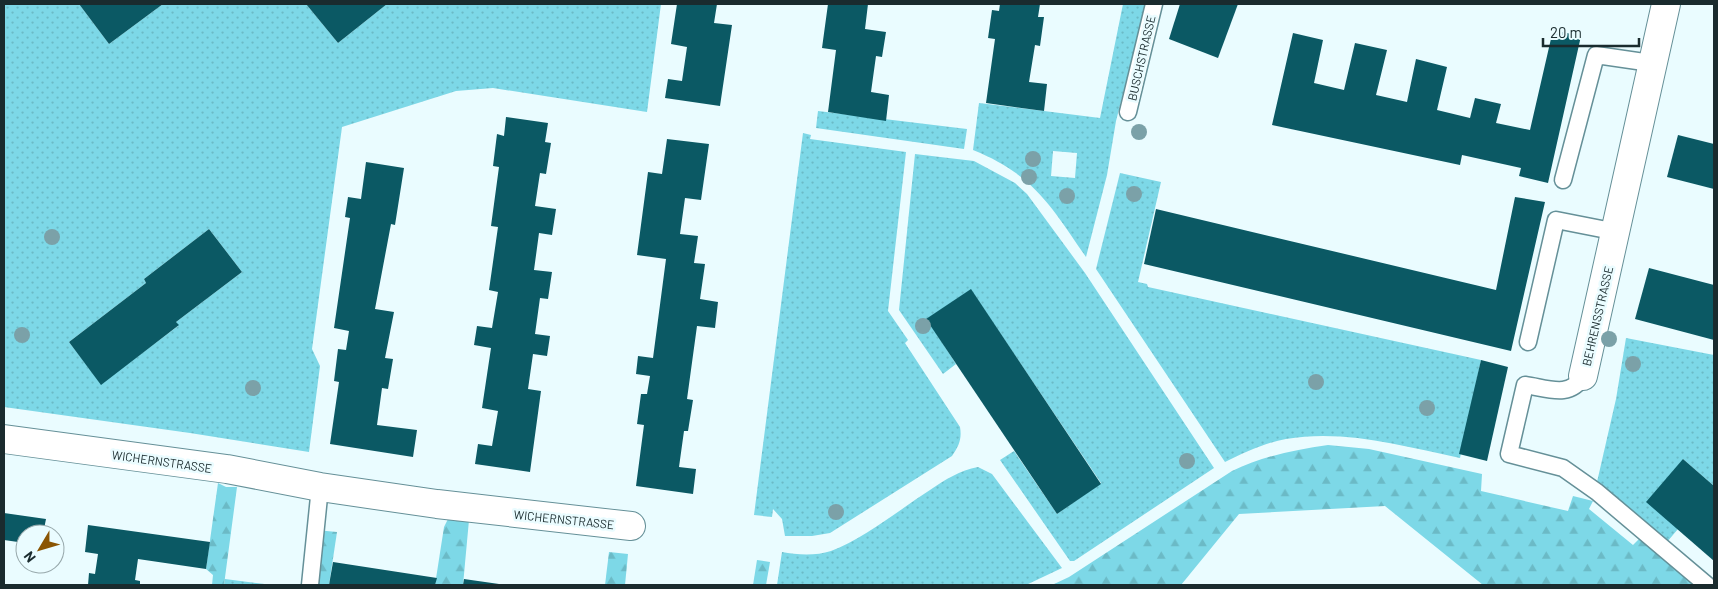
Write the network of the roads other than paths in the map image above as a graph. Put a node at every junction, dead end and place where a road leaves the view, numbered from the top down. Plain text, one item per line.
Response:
1 (1154, 4) edge
2 (1666, 4) edge
3 (1651, 63) junction
4 (1128, 112) dead end
5 (1563, 180) dead end
6 (1617, 232) junction
7 (1528, 342) dead end
8 (1584, 376) joint
9 (4, 439) edge
10 (320, 487) junction
11 (631, 526) dead end
12 (310, 585) edge
13 (1708, 585) edge

1 - 4 lane, BUSCHSTRASSE
2 - 3 street, BEHRENSSTRASSE
3 - 5 lane
3 - 6 street, BEHRENSSTRASSE
6 - 7 lane
6 - 8 street, BEHRENSSTRASSE
8 - 13 lane, BEHRENSSTRASSE
9 - 10 street, WICHERNSTRASSE
10 - 11 street, WICHERNSTRASSE
10 - 12 lane

